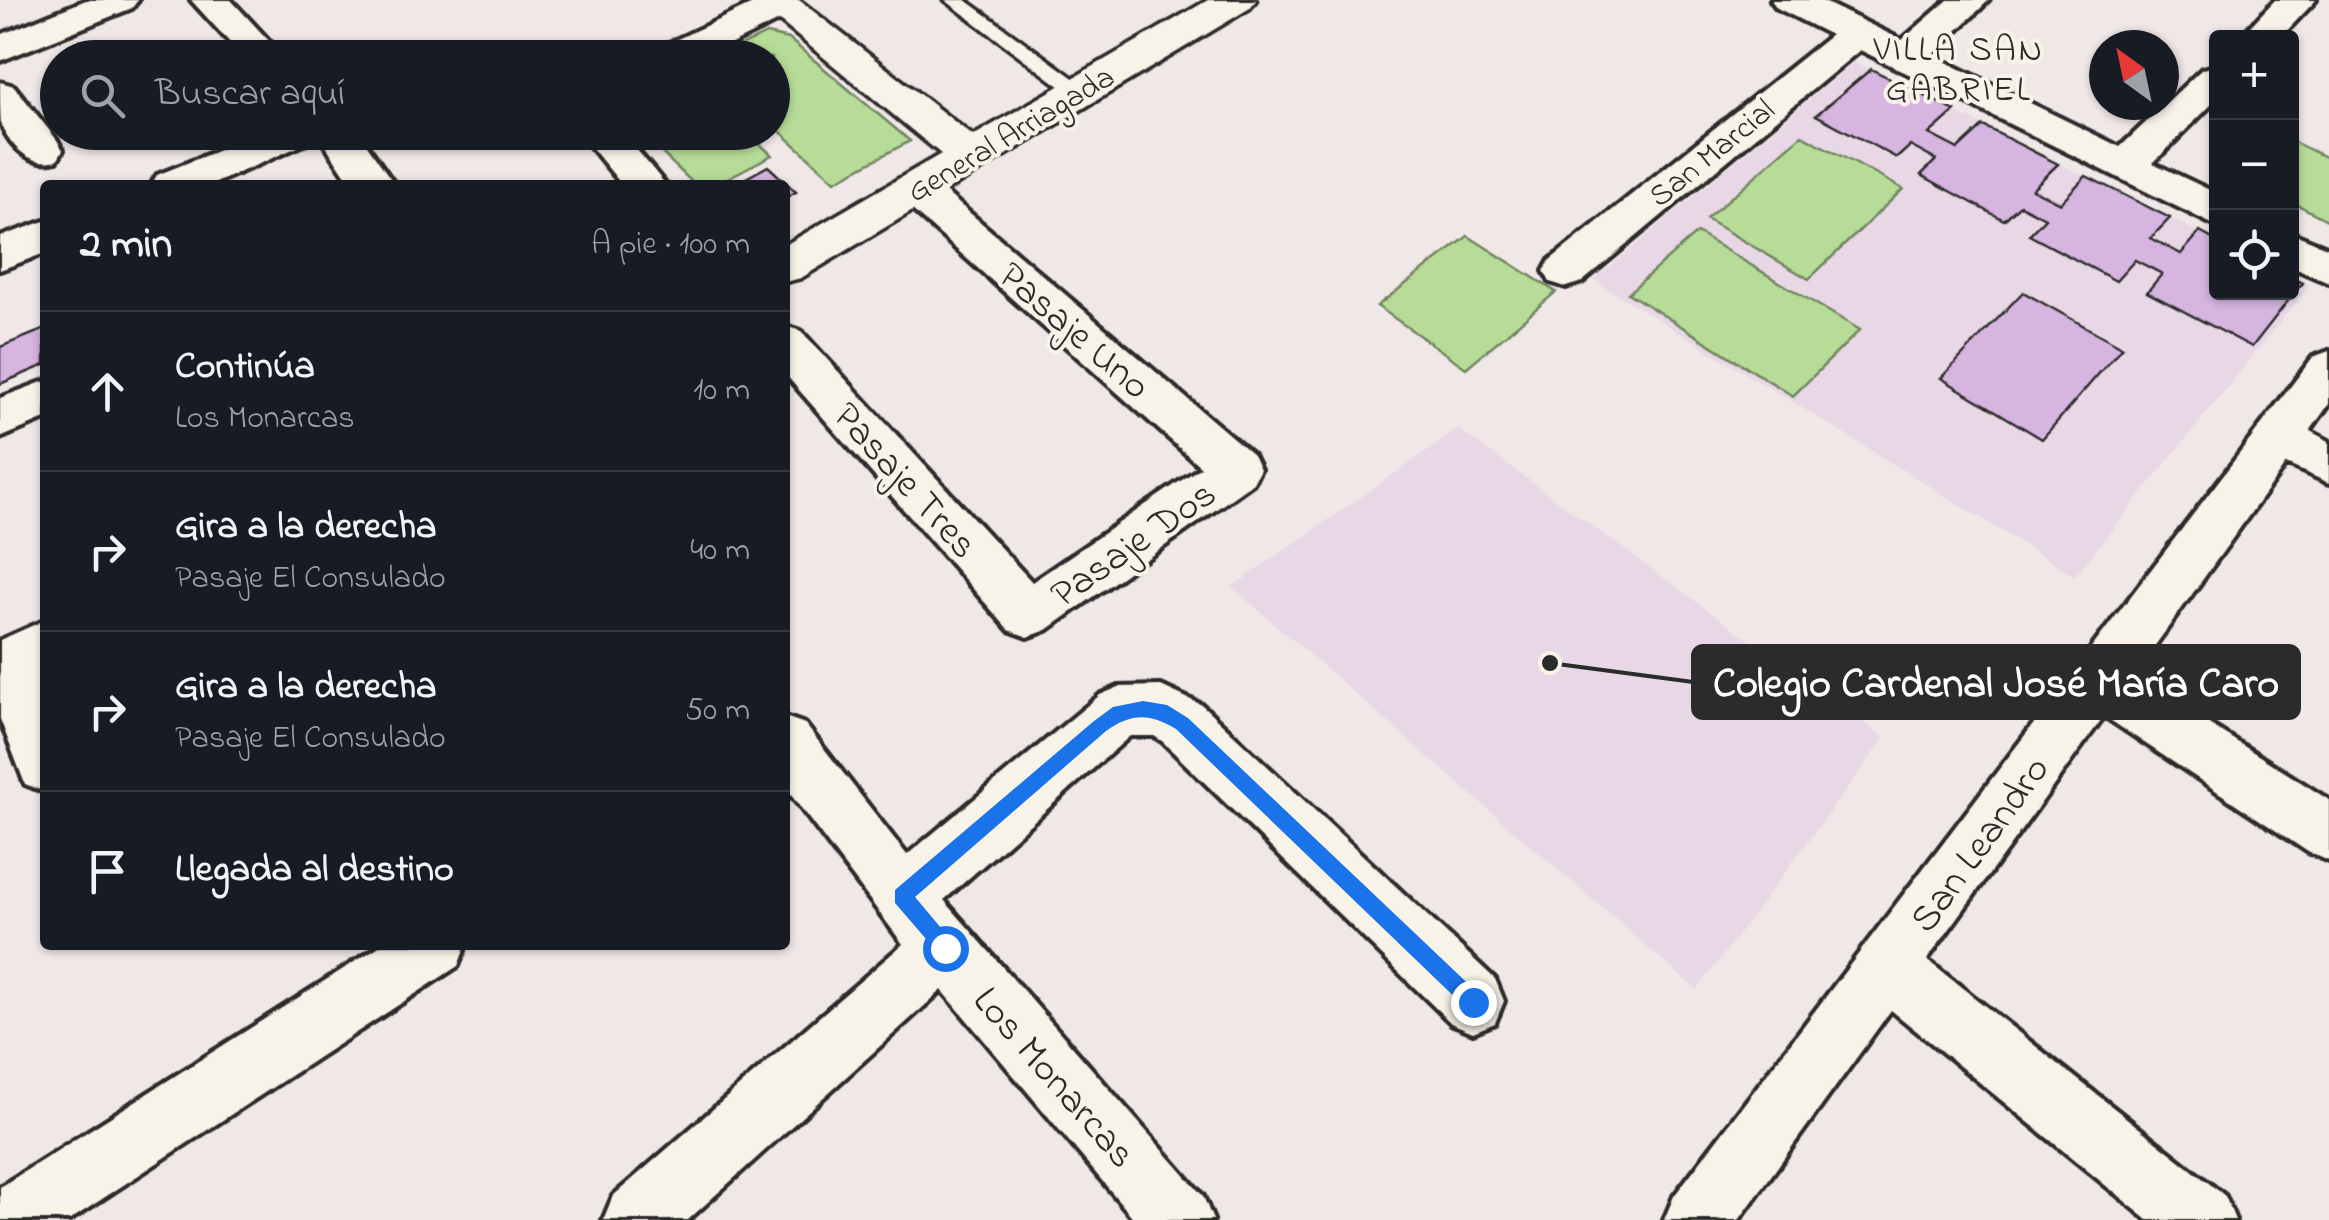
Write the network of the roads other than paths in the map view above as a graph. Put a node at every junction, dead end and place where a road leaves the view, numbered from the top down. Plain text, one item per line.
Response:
1 (15, 0) edge
2 (119, 0) edge
3 (210, 0) edge
4 (954, 0) edge
5 (1236, 0) edge
6 (1790, 0) edge
7 (1970, 0) edge
8 (2297, 0) edge
9 (777, 3) edge
10 (2266, 30) edge
11 (39, 33) junction
12 (1856, 33) junction
13 (249, 40) edge
14 (705, 40) edge
15 (0, 49) edge
16 (1906, 57) junction
17 (2209, 85) edge
18 (1080, 92) junction
19 (0, 95) edge
20 (40, 146) edge
21 (258, 150) edge
22 (350, 150) edge
23 (615, 150) edge
24 (970, 156) junction
25 (2125, 166) junction
26 (184, 180) edge
27 (371, 180) edge
28 (641, 180) edge
29 (915, 190) junction
30 (2214, 210) edge
31 (40, 238) edge
32 (2299, 252) edge
33 (0, 254) edge
34 (790, 263) edge
35 (2329, 267) edge
36 (1566, 271) dead end
37 (790, 349) edge
38 (2329, 369) edge
39 (40, 401) edge
40 (0, 419) edge
41 (2279, 436) junction
42 (2329, 464) edge
43 (1236, 470) joint
44 (1028, 614) joint
45 (17, 659) edge
46 (2097, 682) junction
47 (40, 747) edge
48 (790, 749) edge
49 (2329, 833) edge
50 (902, 896) junction
51 (945, 948) junction
52 (428, 950) edge
53 (1886, 967) junction
54 (1473, 1002) dead end
55 (642, 1218) edge
56 (8, 1220) edge
57 (1179, 1220) edge
58 (1698, 1220) edge
59 (2201, 1220) edge

1 - 11 street
2 - 11 street
3 - 13 street
4 - 18 lane
5 - 18 street, General Arriagada
6 - 12 street
7 - 16 street
8 - 10 street
9 - 14 street
9 - 24 street
11 - 15 street
12 - 16 street
12 - 36 street, San Marcial
16 - 25 street
17 - 25 street
18 - 24 street, General Arriagada
19 - 20 street
21 - 26 street
22 - 27 street
23 - 28 street
24 - 29 street, General Arriagada
25 - 30 street
29 - 34 street, General Arriagada
29 - 43 street, Pasaje Uno
31 - 33 street
32 - 35 street
37 - 44 street, Pasaje Tres
38 - 41 street, San Leandro
39 - 40 street
41 - 42 street
41 - 46 street, San Leandro
43 - 44 street, Pasaje Dos
45 - 47 street
46 - 49 street
46 - 53 street, San Leandro
48 - 50 street, Los Monarcas
50 - 51 street, Los Monarcas
50 - 54 street
51 - 55 street
51 - 57 street, Los Monarcas
52 - 56 street
53 - 58 street, San Leandro
53 - 59 street

